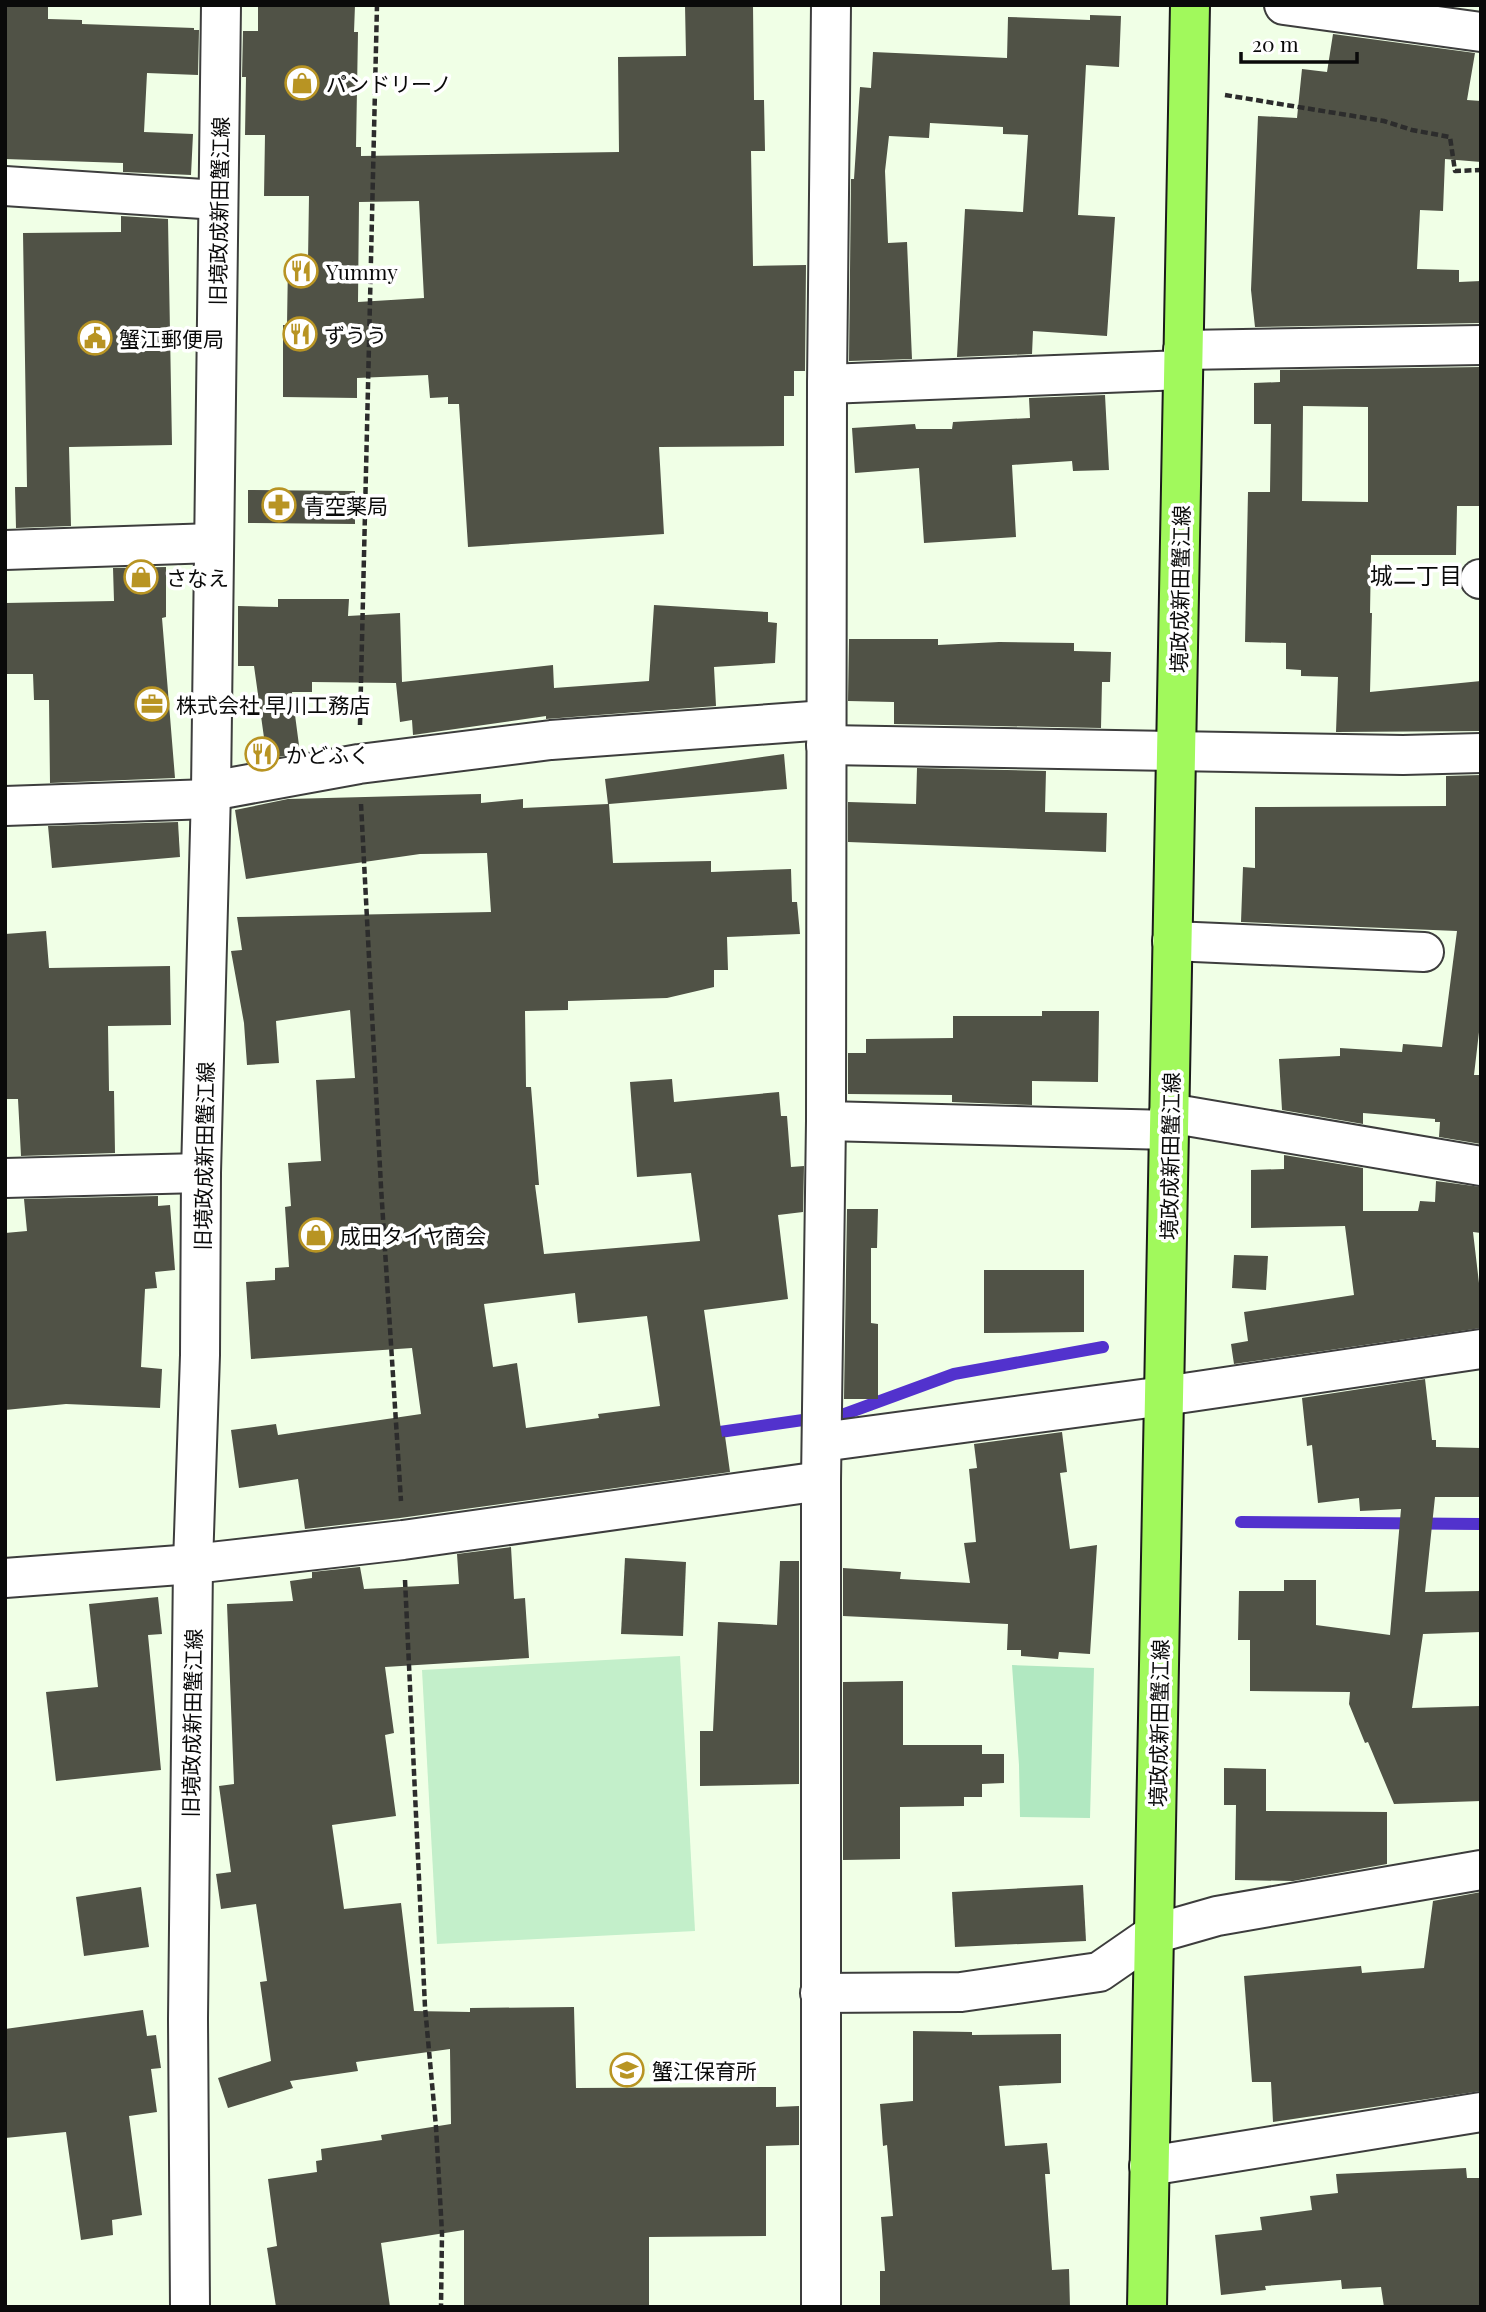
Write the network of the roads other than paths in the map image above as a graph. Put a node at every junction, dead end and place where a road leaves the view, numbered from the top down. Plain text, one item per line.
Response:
1 (221, 5) edge
2 (831, 5) edge
3 (1190, 5) edge
4 (1284, 5) edge
5 (1439, 16) edge
6 (1481, 33) edge
7 (5, 186) edge
8 (218, 200) junction
9 (1481, 345) edge
10 (1183, 360) junction
11 (827, 384) junction
12 (214, 543) junction
13 (5, 550) edge
14 (826, 733) junction
15 (1176, 750) junction
16 (1481, 753) edge
17 (211, 795) junction
18 (5, 806) edge
19 (1172, 940) junction
20 (1424, 952) dead end
21 (826, 1121) junction
22 (1169, 1122) junction
23 (1481, 1166) edge
24 (201, 1173) junction
25 (5, 1178) edge
26 (1481, 1349) edge
27 (1164, 1396) junction
28 (822, 1441) junction
29 (821, 1481) junction
30 (193, 1564) junction
31 (5, 1578) edge
32 (1481, 1870) edge
33 (1154, 1934) junction
34 (820, 1993) junction
35 (1481, 2112) edge
36 (1149, 2165) junction
37 (190, 2307) edge
38 (821, 2307) edge
39 (1147, 2307) edge

1 - 8 street, 旧境政成新田蟹江線
2 - 11 street
3 - 10 main road, 境政成新田蟹江線
4 - 5 street
5 - 6 street
7 - 8 street
8 - 12 street, 旧境政成新田蟹江線
9 - 10 street
10 - 11 street
10 - 15 main road, 境政成新田蟹江線
11 - 14 street
12 - 13 street
12 - 17 street, 旧境政成新田蟹江線
14 - 15 street
14 - 17 street
14 - 21 street
15 - 16 street
15 - 19 main road, 境政成新田蟹江線
17 - 18 street
17 - 24 street, 旧境政成新田蟹江線
19 - 20 street
19 - 22 main road, 境政成新田蟹江線
21 - 22 street
21 - 28 street
22 - 23 street
22 - 27 main road, 境政成新田蟹江線
24 - 25 street
24 - 30 street, 旧境政成新田蟹江線
26 - 27 street
27 - 28 street
27 - 33 main road, 境政成新田蟹江線
28 - 29 street
29 - 30 street
29 - 34 street
30 - 31 street
30 - 37 street, 旧境政成新田蟹江線
32 - 33 street
33 - 34 street
33 - 36 main road, 境政成新田蟹江線
34 - 38 street
35 - 36 street
36 - 39 main road, 境政成新田蟹江線

